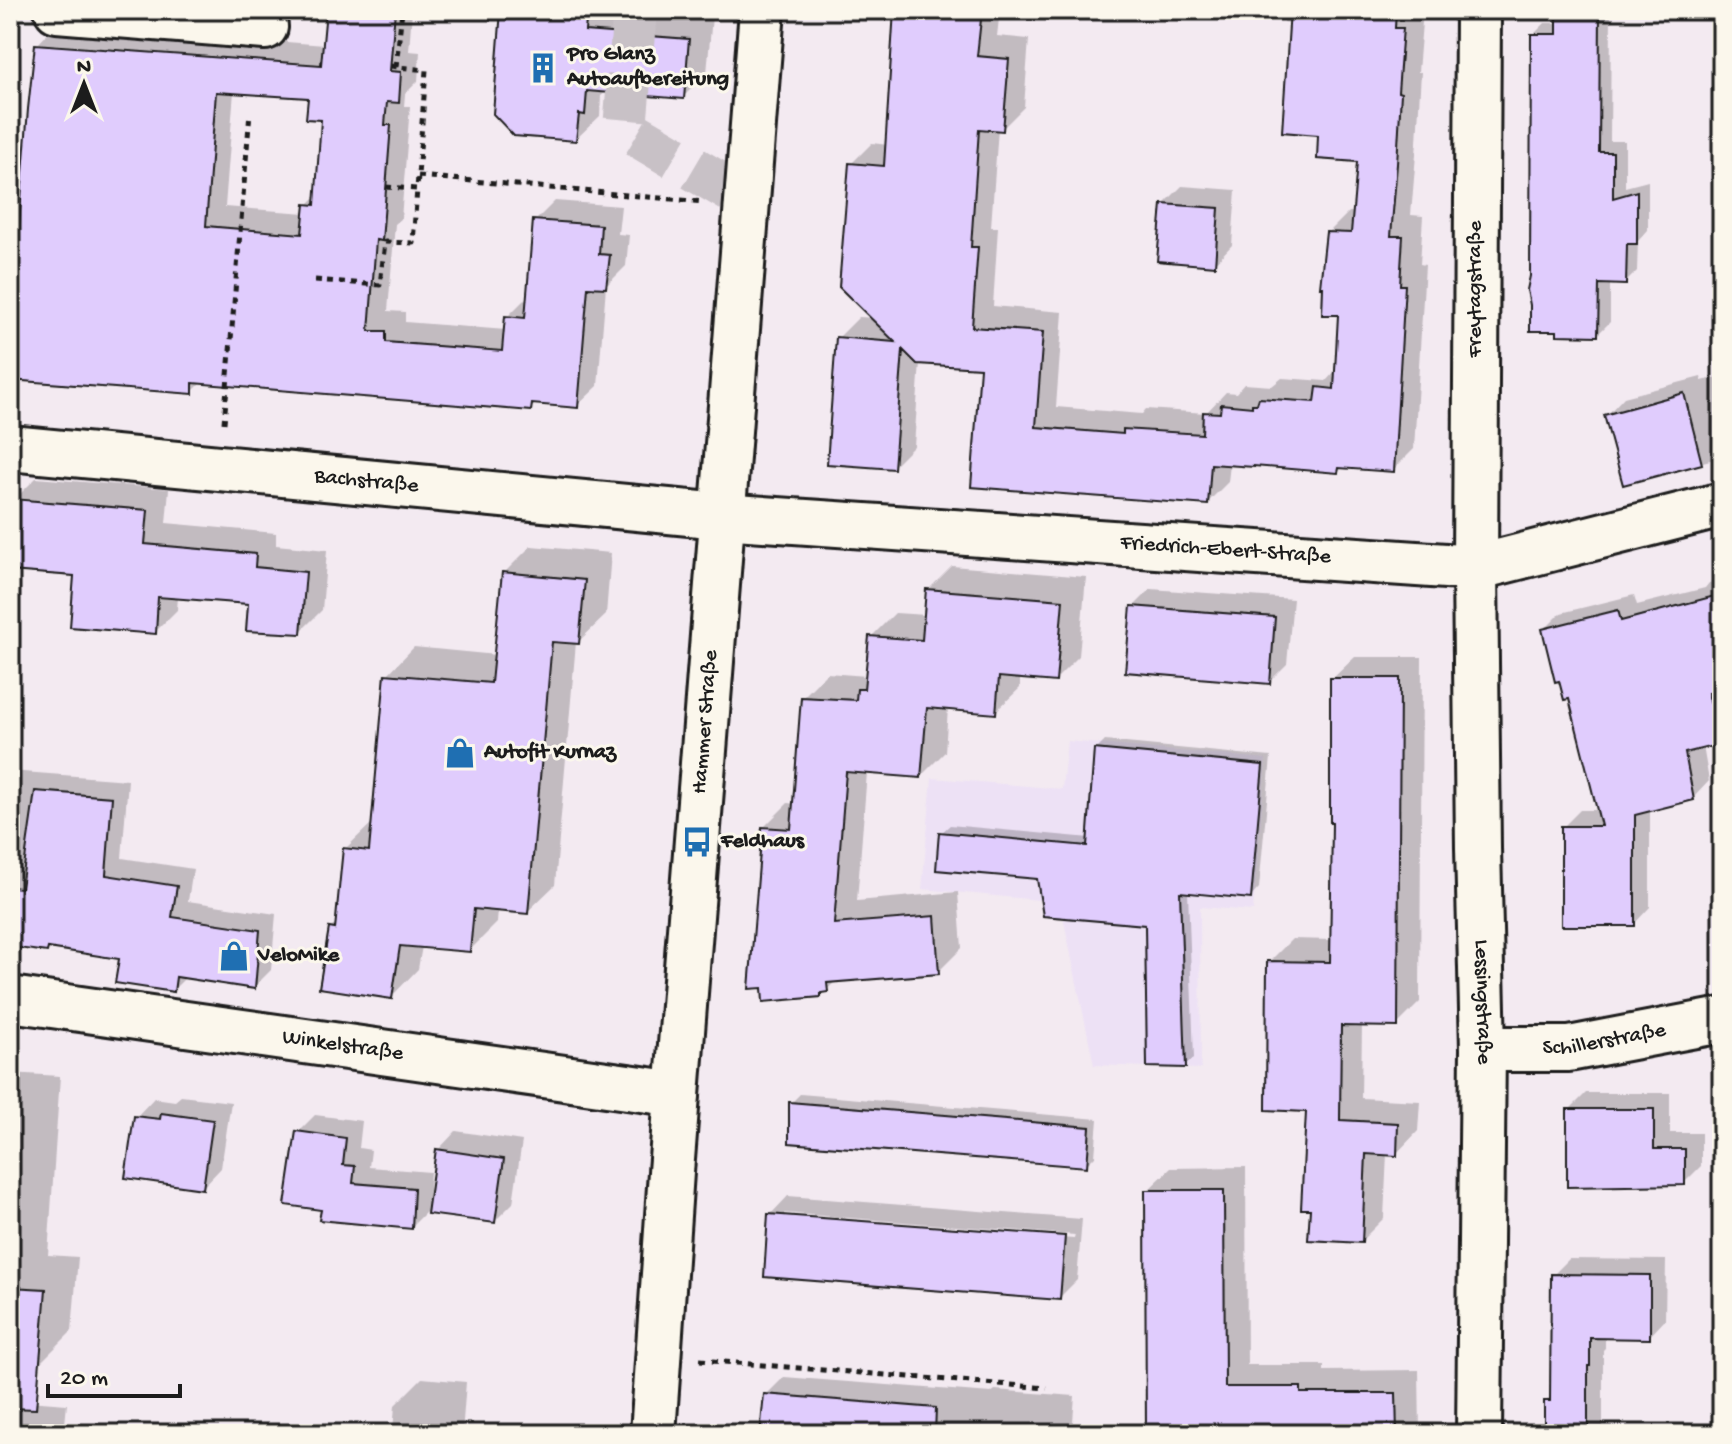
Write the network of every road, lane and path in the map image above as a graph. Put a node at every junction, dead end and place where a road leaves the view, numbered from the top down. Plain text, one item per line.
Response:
1 (57, 10) edge
2 (402, 10) edge
3 (762, 10) edge
4 (1478, 10) edge
5 (265, 27) dead end
6 (250, 113) dead end
7 (418, 176) junction
8 (386, 187) dead end
9 (417, 189) junction
10 (747, 206) junction
11 (315, 280) dead end
12 (10, 448) edge
13 (220, 468) junction
14 (1722, 505) edge
15 (721, 516) junction
16 (1475, 568) junction
17 (10, 999) edge
18 (1722, 1020) edge
19 (1483, 1049) junction
20 (677, 1094) junction
21 (659, 1357) junction
22 (1047, 1388) dead end
23 (653, 1434) edge
24 (1479, 1434) edge

1 - 5 street
2 - 7 path
3 - 10 street, Hammer Straße
4 - 16 street, Freytagstraße
6 - 13 path
7 - 9 path
7 - 10 path
8 - 9 path
9 - 11 path
10 - 15 street, Hammer Straße
12 - 13 street, Bachstraße
13 - 15 street, Bachstraße
14 - 16 street, Friedrich-Ebert-Straße
15 - 16 street, Friedrich-Ebert-Straße
15 - 20 street, Hammer Straße
16 - 19 street, Lessingstraße
17 - 20 street, Winkelstraße
18 - 19 street, Schillerstraße
19 - 24 street, Lessingstraße
20 - 21 street, Hammer Straße
21 - 22 path
21 - 23 street, Hammer Straße

